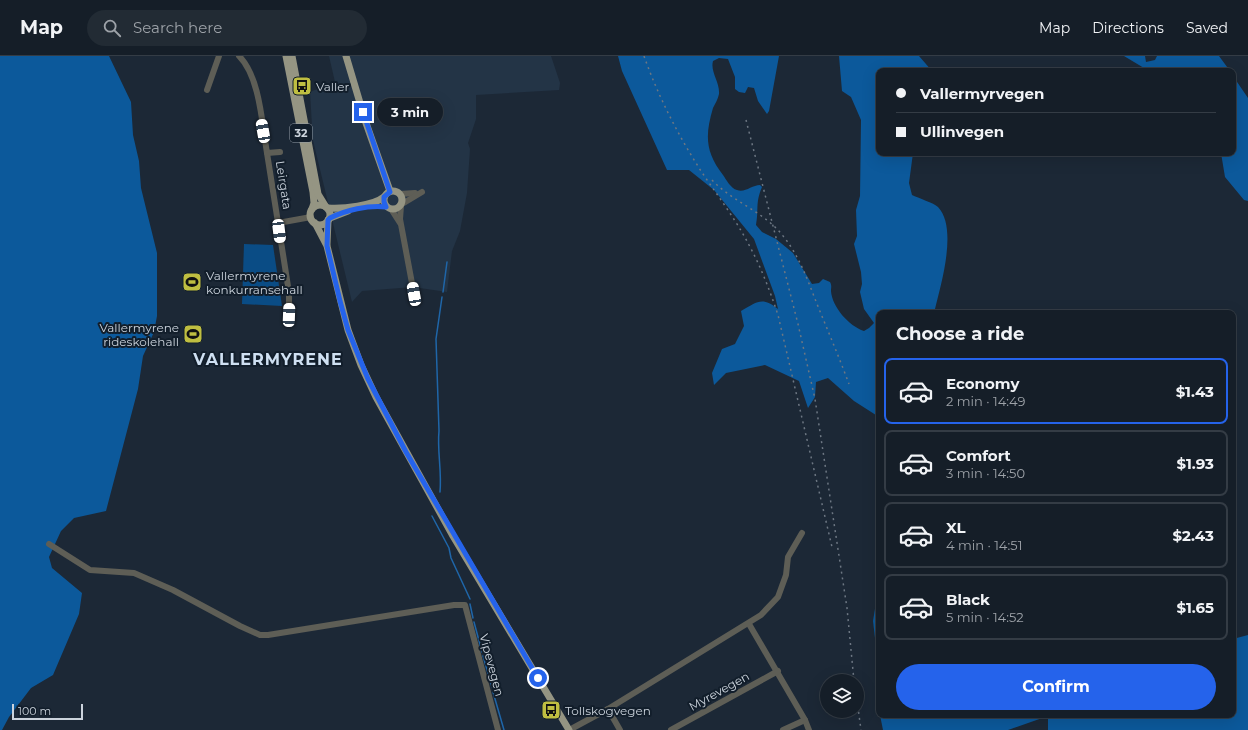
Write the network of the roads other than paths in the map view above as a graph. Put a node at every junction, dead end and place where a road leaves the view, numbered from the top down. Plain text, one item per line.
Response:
1 (219, 56) edge
2 (286, 56) edge
3 (292, 56) edge
4 (346, 56) edge
5 (243, 57) edge
6 (207, 90) dead end
7 (280, 152) dead end
8 (267, 153) junction
9 (387, 194) junction
10 (400, 194) junction
11 (401, 205) junction
12 (327, 207) junction
13 (389, 208) junction
14 (312, 216) junction
15 (329, 219) junction
16 (278, 223) junction
17 (402, 228) junction
18 (327, 246) junction
19 (414, 294) dead end
20 (289, 315) dead end
21 (802, 533) dead end
22 (49, 544) dead end
23 (749, 624) junction
24 (778, 671) junction
25 (608, 709) junction
26 (805, 720) junction
27 (571, 729) edge
28 (498, 730) edge
29 (620, 730) edge
30 (671, 730) edge
31 (783, 730) edge
32 (809, 730) edge

1 - 6 street
2 - 14 main road, 32
3 - 12 main road, 32
4 - 9 main road
5 - 8 street, Leirgata
7 - 8 street
8 - 16 street, Leirgata
9 - 10 main road
9 - 12 main road
9 - 13 main road
10 - 11 main road
10 - 11 street
11 - 13 main road
11 - 17 street
12 - 14 main road
12 - 15 main road, 32
13 - 15 main road
13 - 17 street
14 - 15 main road
14 - 16 street
14 - 18 main road, 32
15 - 18 main road, 32
16 - 20 street, Leirgata
17 - 19 street
18 - 27 main road, 32
21 - 23 street
22 - 28 street, Vipevegen
23 - 24 street
23 - 25 street
24 - 26 street
24 - 30 street, Myrevegen
25 - 27 street
25 - 29 street
26 - 31 street
26 - 32 street

